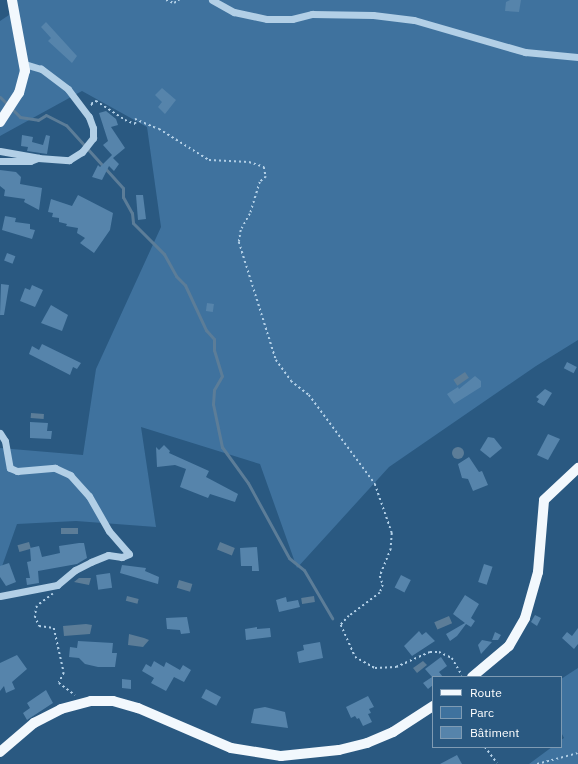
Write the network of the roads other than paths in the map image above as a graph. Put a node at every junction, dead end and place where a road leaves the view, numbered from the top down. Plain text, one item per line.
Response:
1 (12, 0) edge
2 (212, 0) edge
3 (578, 57) edge
4 (25, 64) junction
5 (0, 122) edge
6 (0, 151) edge
7 (38, 158) junction
8 (0, 161) edge
9 (0, 434) edge
10 (578, 468) edge
11 (0, 596) edge
12 (473, 676) edge
13 (432, 707) edge
14 (0, 752) edge

1 - 4 main road
2 - 3 street
4 - 5 main road
4 - 7 street
6 - 7 street
7 - 8 street
9 - 11 street
10 - 12 main road
13 - 14 main road

